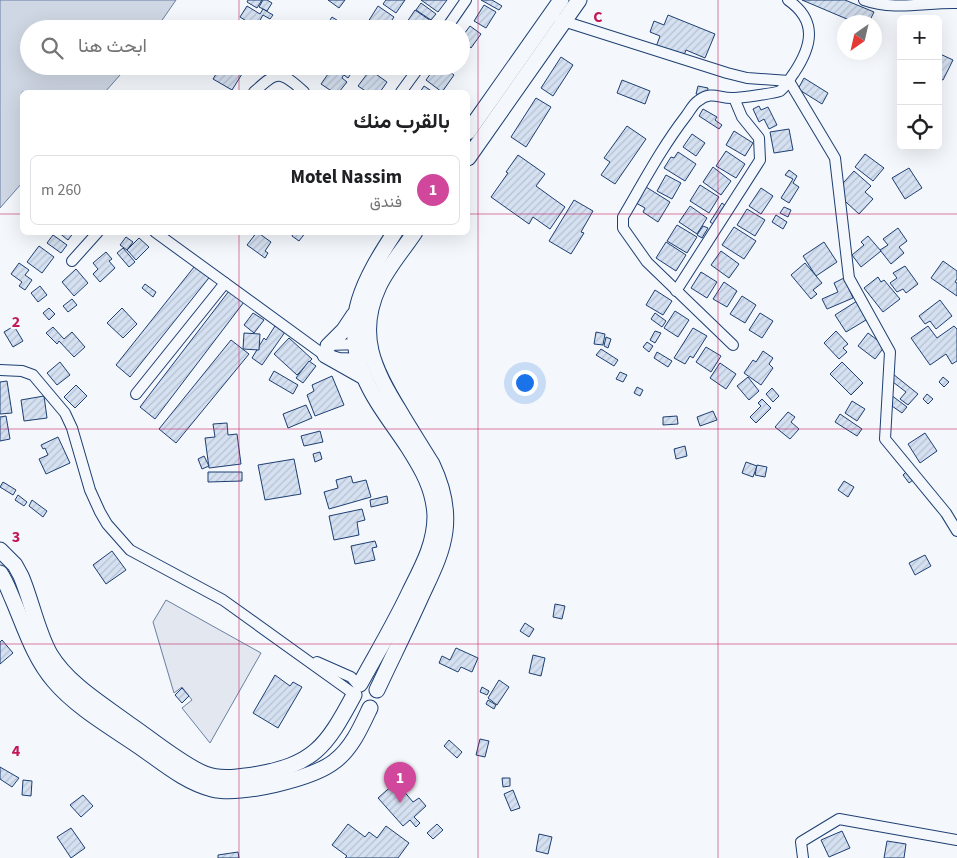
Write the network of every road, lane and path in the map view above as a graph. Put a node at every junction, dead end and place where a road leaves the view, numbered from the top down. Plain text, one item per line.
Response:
1 (466, 0) edge
2 (562, 0) edge
3 (579, 0) edge
4 (788, 0) edge
5 (864, 0) edge
6 (957, 3) edge
7 (557, 18) junction
8 (452, 20) edge
9 (289, 75) edge
10 (413, 75) edge
11 (287, 78) junction
12 (788, 81) junction
13 (257, 90) edge
14 (302, 90) edge
15 (402, 90) edge
16 (734, 98) junction
17 (470, 129) edge
18 (470, 155) edge
19 (95, 235) edge
20 (159, 235) edge
21 (394, 235) edge
22 (413, 235) edge
23 (72, 261) dead end
24 (225, 283) junction
25 (676, 291) junction
26 (356, 312) junction
27 (733, 345) dead end
28 (327, 350) junction
29 (364, 351) junction
30 (0, 370) edge
31 (364, 377) junction
32 (136, 394) dead end
33 (957, 531) edge
34 (0, 550) edge
35 (0, 573) edge
36 (357, 690) junction
37 (377, 690) junction
38 (370, 708) junction
39 (957, 840) edge
40 (803, 858) edge

1 - 8 street
2 - 7 main road
3 - 7 main road
4 - 12 street
5 - 6 street
7 - 12 street
7 - 17 main road
7 - 18 main road
9 - 11 lane
10 - 15 street
11 - 13 street
11 - 14 street
12 - 16 street
12 - 33 street
16 - 25 street
16 - 25 street
19 - 23 street
20 - 24 street
21 - 26 main road
22 - 29 main road
24 - 28 street
24 - 32 street
25 - 27 street
26 - 28 main road
26 - 29 main road
28 - 29 street
28 - 29 street
28 - 31 main road
29 - 31 main road
29 - 37 main road
30 - 36 street
31 - 36 main road
34 - 36 main road
35 - 38 main road
36 - 37 main road
36 - 38 main road
37 - 38 main road
39 - 40 street

